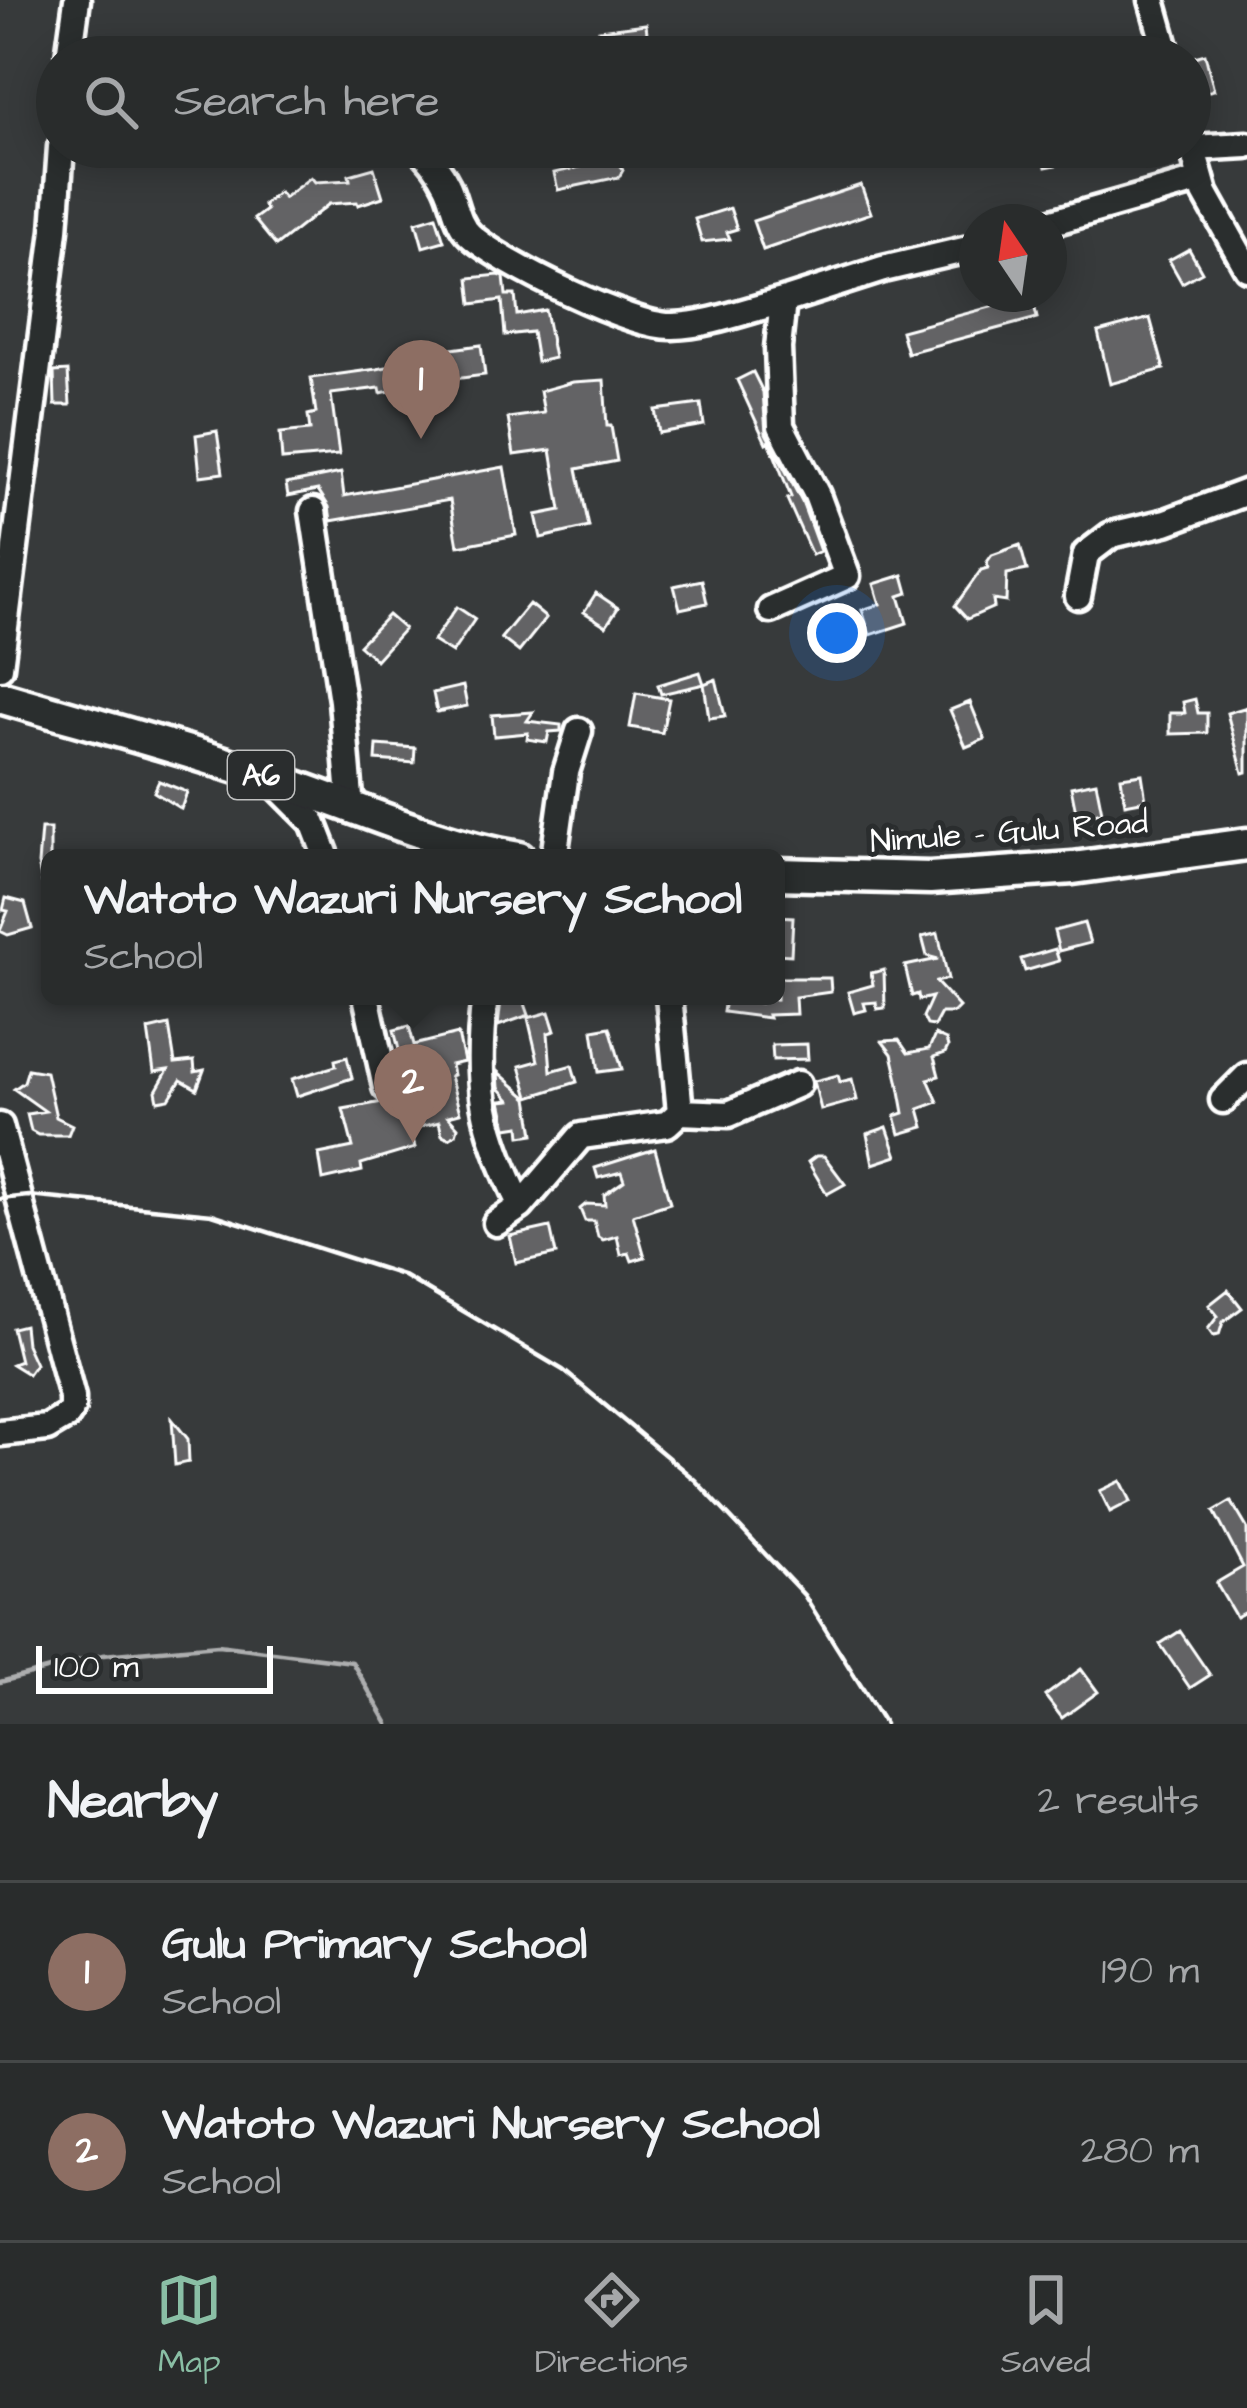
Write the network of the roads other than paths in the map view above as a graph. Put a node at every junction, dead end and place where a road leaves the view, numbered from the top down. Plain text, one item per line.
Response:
1 (77, 0) edge
2 (1152, 0) edge
3 (72, 36) edge
4 (1162, 36) edge
5 (1211, 144) edge
6 (1247, 145) edge
7 (60, 168) edge
8 (436, 168) edge
9 (1198, 168) edge
10 (1201, 180) junction
11 (1067, 218) edge
12 (959, 251) edge
13 (1247, 268) edge
14 (783, 301) junction
15 (1247, 492) edge
16 (313, 511) dead end
17 (9, 540) edge
18 (1078, 596) dead end
19 (771, 610) dead end
20 (0, 667) edge
21 (0, 697) edge
22 (579, 731) dead end
23 (268, 777) junction
24 (351, 810) junction
25 (1247, 844) edge
26 (324, 849) edge
27 (478, 849) edge
28 (555, 849) edge
29 (785, 874) edge
30 (368, 1005) edge
31 (484, 1005) edge
32 (670, 1005) edge
33 (1247, 1076) edge
34 (798, 1084) dead end
35 (386, 1087) dead end
36 (1223, 1100) dead end
37 (680, 1112) junction
38 (0, 1126) edge
39 (521, 1206) junction
40 (496, 1223) dead end
41 (0, 1433) edge

1 - 3 street
2 - 4 street
5 - 6 street
7 - 17 street
8 - 14 street
9 - 10 street
10 - 11 street
10 - 13 street
12 - 14 street
14 - 19 street
15 - 18 street
16 - 24 street
17 - 20 street
21 - 23 main road, A6
22 - 28 street
23 - 24 main road, A6
23 - 26 street
24 - 27 main road, A6
25 - 29 main road, Nimule - Gulu Road
30 - 35 street
31 - 39 street
32 - 37 street
33 - 36 street
34 - 37 street
37 - 39 street
38 - 41 street
39 - 40 street

